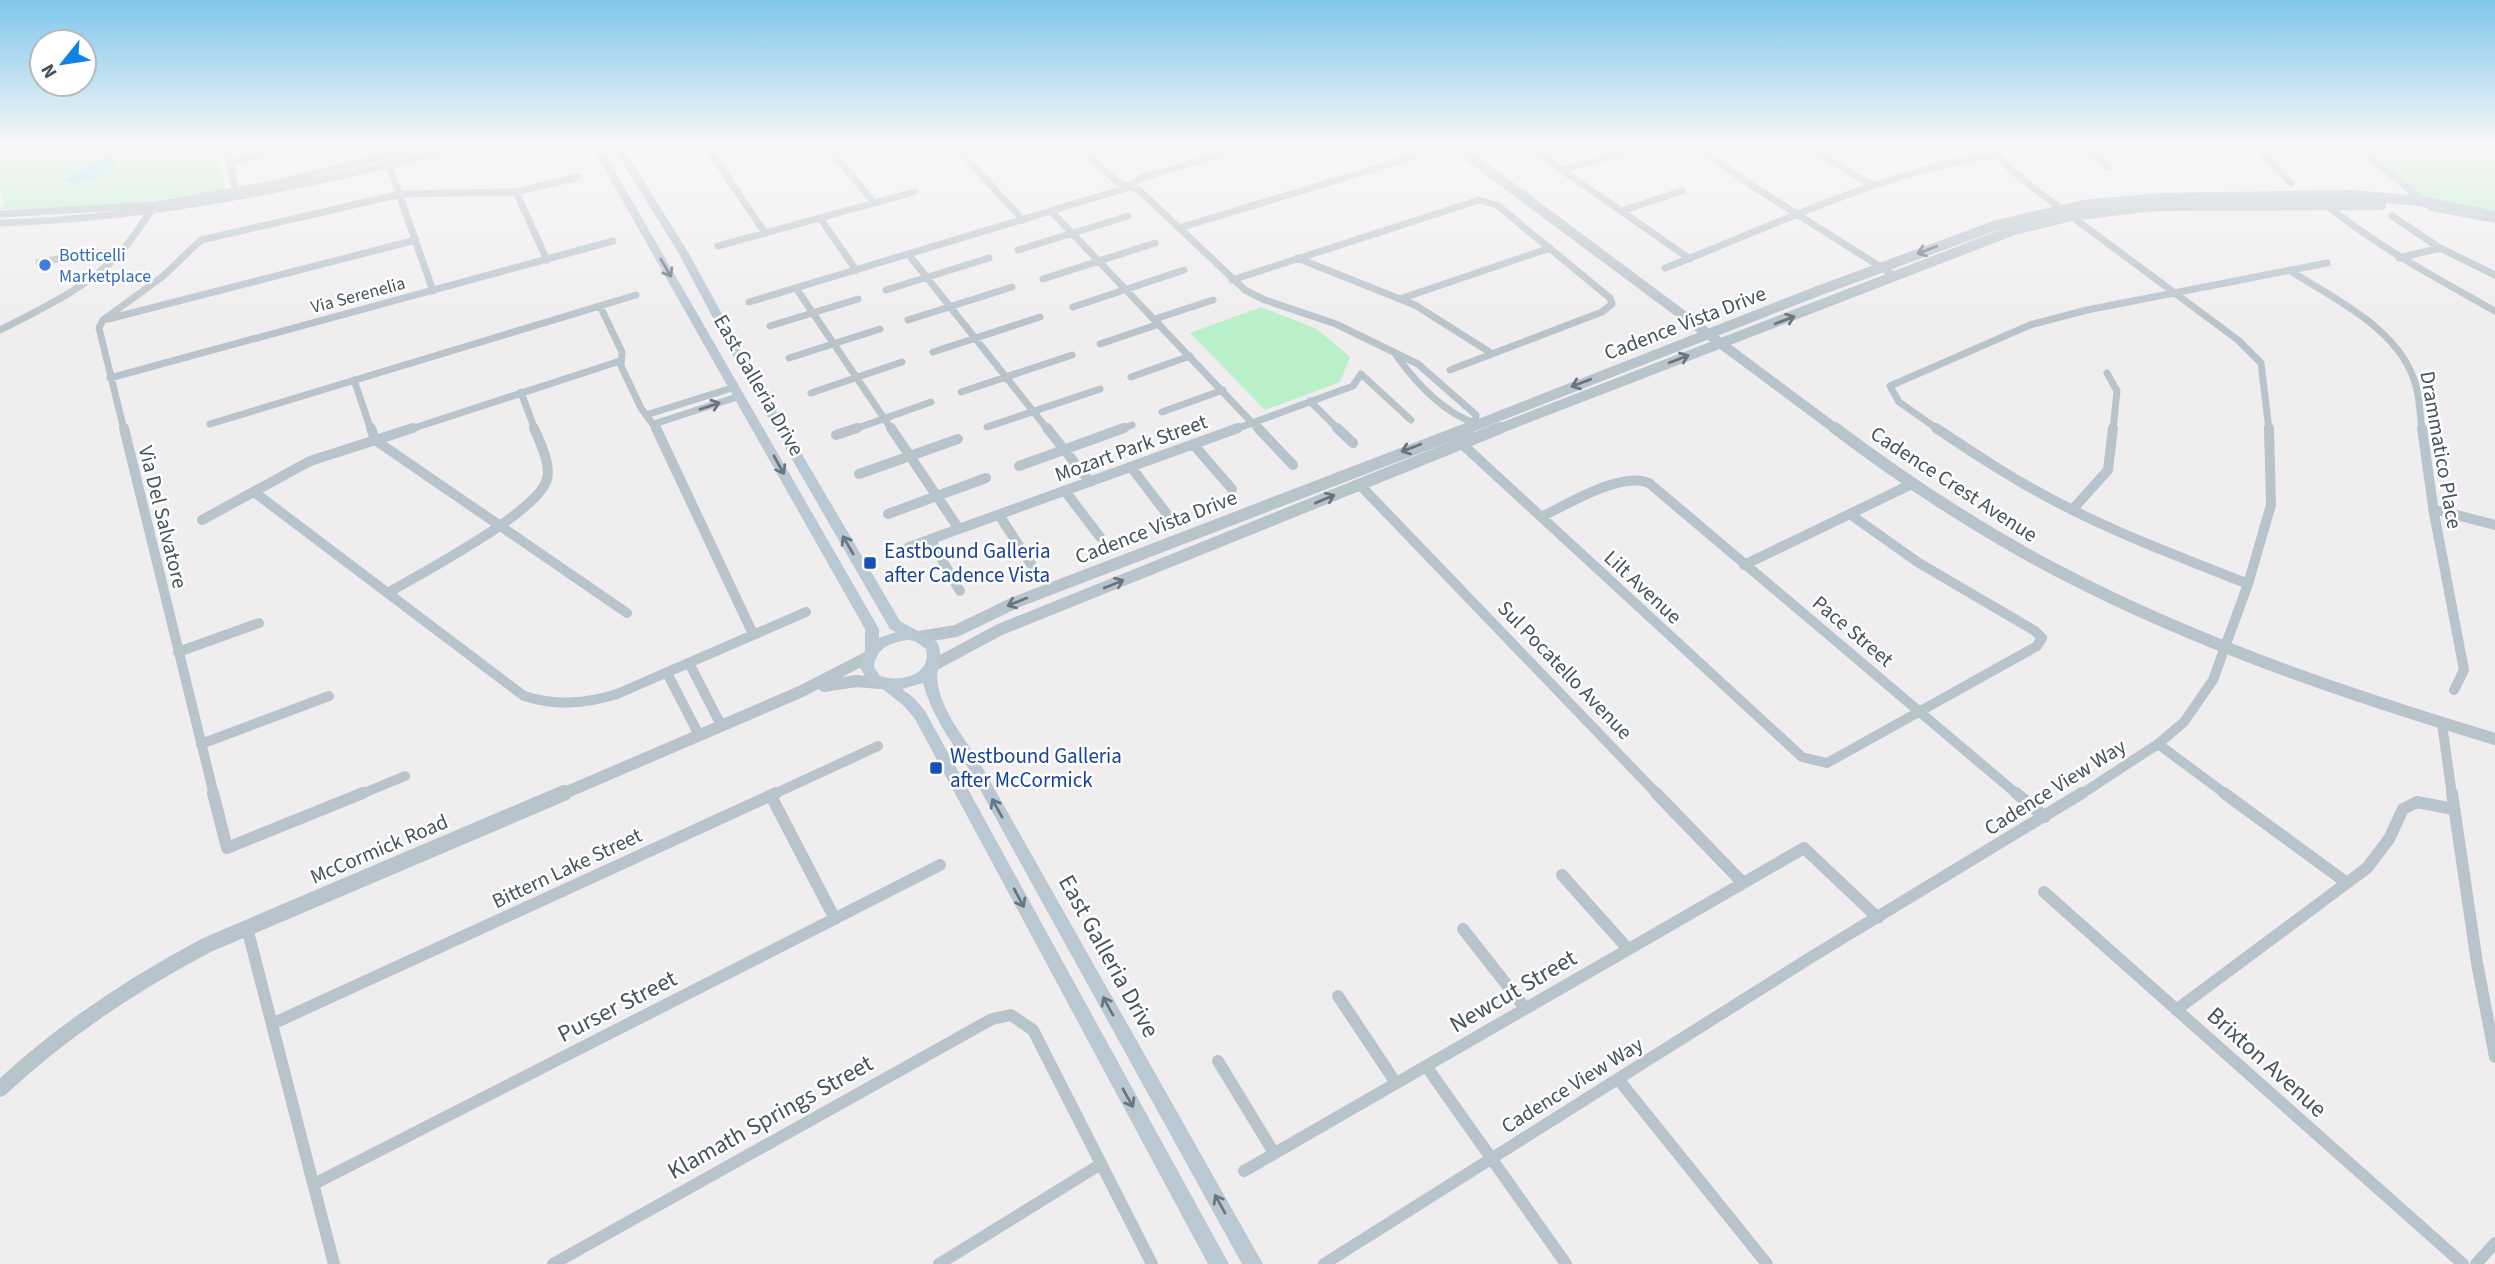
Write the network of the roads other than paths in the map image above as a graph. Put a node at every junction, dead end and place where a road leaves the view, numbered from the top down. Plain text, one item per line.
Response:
1 (163, 204) edge
2 (195, 204) edge
3 (358, 204) edge
4 (404, 204) edge
5 (521, 204) edge
6 (629, 204) edge
7 (653, 204) edge
8 (746, 204) edge
9 (867, 204) edge
10 (1008, 204) edge
11 (1074, 204) edge
12 (1154, 204) edge
13 (1258, 204) edge
14 (1466, 204) edge
15 (1495, 204) edge
16 (1534, 204) edge
17 (1611, 204) edge
18 (1642, 204) edge
19 (1781, 204) edge
20 (1824, 204) edge
21 (2056, 204) edge
22 (2107, 204) edge
23 (2425, 204) edge
24 (2433, 204) edge
25 (155, 205) junction
26 (2325, 205) junction
27 (2062, 209) junction
28 (2434, 209) junction
29 (1051, 211) junction
30 (1621, 211) junction
31 (0, 214) edge
32 (149, 214) junction
33 (1796, 214) junction
34 (1128, 216) dead end
35 (2072, 216) junction
36 (2392, 216) dead end
37 (820, 218) junction
38 (2495, 218) edge
39 (1023, 220) junction
40 (0, 223) edge
41 (1179, 228) junction
42 (765, 233) junction
43 (1072, 233) junction
44 (416, 240) junction
45 (613, 241) dead end
46 (1155, 243) dead end
47 (718, 246) dead end
48 (1550, 248) junction
49 (2440, 248) junction
50 (1018, 250) dead end
51 (120, 253) junction
52 (909, 255) junction
53 (989, 258) dead end
54 (1297, 258) junction
55 (2399, 258) junction
56 (1690, 259) junction
57 (547, 260) junction
58 (1099, 261) junction
59 (38, 262) dead end
60 (2327, 263) dead end
61 (1881, 267) junction
62 (1665, 268) dead end
63 (856, 270) junction
64 (1184, 270) dead end
65 (2290, 270) junction
66 (2495, 275) edge
67 (1895, 276) junction
68 (927, 278) junction
69 (1043, 279) dead end
70 (1232, 281) junction
71 (1012, 287) dead end
72 (796, 288) junction
73 (886, 290) dead end
74 (1126, 290) junction
75 (433, 291) junction
76 (2175, 293) junction
77 (636, 295) dead end
78 (858, 299) dead end
79 (1400, 299) junction
80 (1213, 300) dead end
81 (749, 302) dead end
82 (600, 306) junction
83 (950, 307) junction
84 (1073, 307) dead end
85 (2495, 310) edge
86 (813, 313) junction
87 (1040, 317) dead end
88 (103, 320) junction
89 (908, 320) dead end
90 (1157, 321) junction
91 (770, 326) dead end
92 (880, 329) dead end
93 (0, 330) edge
94 (1709, 334) junction
95 (975, 338) junction
96 (834, 344) junction
97 (1100, 344) dead end
98 (1721, 344) junction
99 (933, 352) dead end
100 (1491, 353) junction
101 (1072, 355) dead end
102 (1396, 355) junction
103 (1190, 356) junction
104 (789, 358) dead end
105 (620, 361) junction
106 (902, 362) dead end
107 (1450, 370) dead end
108 (2107, 373) dead end
109 (1606, 374) junction
110 (856, 377) junction
111 (1006, 377) junction
112 (1131, 377) dead end
113 (110, 378) junction
114 (354, 380) junction
115 (1611, 386) junction
116 (1100, 389) dead end
117 (1223, 390) junction
118 (521, 392) junction
119 (737, 392) junction
120 (961, 392) dead end
121 (811, 393) dead end
122 (1310, 401) junction
123 (931, 402) dead end
124 (1034, 411) junction
125 (1162, 412) dead end
126 (646, 415) junction
127 (884, 418) junction
128 (1411, 420) dead end
129 (1253, 422) junction
130 (1475, 423) junction
131 (210, 424) dead end
132 (654, 424) junction
133 (1132, 425) dead end
134 (987, 427) dead end
135 (1501, 427) junction
136 (836, 435) dead end
137 (958, 439) dead end
138 (375, 440) junction
139 (1353, 443) dead end
140 (1461, 443) junction
141 (1193, 444) junction
142 (1064, 450) junction
143 (1434, 454) junction
144 (910, 456) junction
145 (1293, 465) dead end
146 (1019, 466) dead end
147 (1131, 467) junction
148 (859, 474) dead end
149 (986, 478) dead end
150 (1090, 482) junction
151 (1359, 484) junction
152 (1912, 484) junction
153 (1232, 489) dead end
154 (1065, 491) junction
155 (254, 492) junction
156 (937, 496) junction
157 (2433, 509) junction
158 (2072, 510) junction
159 (1167, 513) dead end
160 (888, 514) dead end
161 (999, 515) junction
162 (1852, 515) junction
163 (1541, 517) junction
164 (202, 520) dead end
165 (2495, 524) edge
166 (500, 526) junction
167 (959, 529) junction
168 (1100, 537) dead end
169 (930, 540) junction
170 (909, 547) dead end
171 (1031, 564) dead end
172 (1744, 565) junction
173 (2248, 583) junction
174 (960, 591) dead end
175 (388, 593) junction
176 (806, 612) dead end
177 (627, 613) dead end
178 (259, 623) dead end
179 (753, 634) junction
180 (916, 636) junction
181 (2225, 648) junction
182 (178, 652) junction
183 (870, 653) junction
184 (689, 663) junction
185 (931, 668) junction
186 (667, 673) junction
187 (883, 684) junction
188 (2454, 690) dead end
189 (800, 692) junction
190 (329, 696) dead end
191 (1919, 712) junction
192 (2442, 723) junction
193 (721, 725) junction
194 (699, 735) junction
195 (2495, 739) edge
196 (201, 744) junction
197 (2158, 744) junction
198 (878, 746) dead end
199 (405, 776) dead end
200 (771, 796) junction
201 (2454, 809) junction
202 (2045, 817) junction
203 (940, 865) dead end
204 (1562, 875) dead end
205 (1743, 883) junction
206 (2347, 883) junction
207 (2044, 892) dead end
208 (1878, 918) junction
209 (835, 919) junction
210 (247, 928) junction
211 (1463, 929) dead end
212 (1628, 949) junction
213 (1338, 996) dead end
214 (1525, 1009) junction
215 (2176, 1010) junction
216 (272, 1024) junction
217 (2495, 1057) edge
218 (1218, 1061) dead end
219 (1426, 1066) junction
220 (1618, 1079) junction
221 (1396, 1083) junction
222 (0, 1089) edge
223 (1274, 1153) junction
224 (1492, 1158) junction
225 (1101, 1164) junction
226 (1244, 1171) dead end
227 (313, 1184) junction
228 (2495, 1243) edge
229 (334, 1264) edge
230 (553, 1264) edge
231 (939, 1264) edge
232 (1152, 1264) edge
233 (1219, 1264) edge
234 (1253, 1264) edge
235 (1324, 1264) edge
236 (1566, 1264) edge
237 (1767, 1264) edge
238 (2463, 1264) edge
239 (2476, 1264) edge

1 - 25 street
2 - 32 street
3 - 88 street
4 - 44 street
5 - 57 street
6 -> 119 main road, East Galleria Drive
180 -> 7 main road, East Galleria Drive
8 - 42 street
9 - 37 street
10 - 39 street
11 - 29 street
12 - 41 street
13 - 41 street
14 - 54 street
15 - 48 street
16 - 94 street, Cadence Crest Avenue
17 - 30 street
18 - 30 street
19 - 33 street
20 - 33 street
21 - 27 street, Cadence View Way
22 - 27 street, Cadence Vista Drive
23 - 28 main road
24 - 38 street, Cadence Vista Drive
25 - 31 street
25 - 32 street
26 - 28 street, Cadence Vista Drive
26 - 35 street, Cadence Vista Drive
26 - 55 street
27 - 35 street, Cadence View Way
27 -> 61 street, Cadence Vista Drive
28 - 38 main road, Cadence Vista Drive
29 - 39 street
29 - 43 street
30 - 56 street
32 - 40 street
32 - 51 street
33 - 56 street
33 - 61 street
34 - 43 street
35 - 67 street, Cadence Vista Drive
35 - 76 street, Cadence View Way
36 - 49 street
37 - 42 street
37 - 63 street
39 - 52 street
41 - 70 street
42 - 47 street
43 - 50 street
43 - 58 street
44 - 75 street
44 - 88 street
45 - 57 street, Via Serenelia
46 - 58 street
48 - 79 street
48 - 100 street
49 - 55 street
49 - 66 street
51 - 59 street
51 - 93 street
52 - 63 street
52 - 68 street
53 - 68 street
54 - 70 street
54 - 79 street
55 - 85 street
56 - 62 street
57 - 75 street, Via Serenelia
58 - 69 street
58 - 74 street
60 - 65 street
61 - 67 street
61 - 94 street, Cadence Vista Drive
63 - 72 street
64 - 74 street
65 - 76 street
65 - 157 street, Drammatico Place
98 -> 67 street, Cadence Vista Drive
68 - 73 street
68 - 83 street
70 - 102 street
71 - 83 street
72 - 81 street
72 - 86 street
74 - 84 street
74 - 90 street
75 - 113 street, Via Serenelia
76 - 158 street
76 - 173 street, Cadence View Way
77 - 82 street
78 - 86 street
79 - 100 street
80 - 90 street
82 - 105 street
82 - 114 street
83 - 89 street
83 - 95 street
86 - 91 street
86 - 96 street
87 - 95 street
88 - 113 street, Via Del Salvatore
90 - 97 street
90 - 103 street
92 - 96 street
94 - 98 street, Cadence Crest Avenue
94 - 109 street, Cadence Vista Drive
95 - 99 street
95 - 111 street
96 - 104 street
96 - 110 street
115 -> 98 street, Cadence Vista Drive
98 - 152 street, Cadence Crest Avenue
100 - 107 street
101 - 111 street
102 - 130 street
102 - 130 street
103 - 112 street
103 - 117 street
105 - 118 street
105 - 126 street
106 - 110 street
108 - 158 street
109 - 115 street
109 -> 130 street, Cadence Vista Drive
110 - 121 street
110 - 127 street
111 - 120 street
111 - 124 street
113 - 182 street, Via Del Salvatore
114 - 131 street
114 - 138 street
115 - 135 street, Cadence Vista Drive
116 - 124 street
117 - 125 street
117 - 129 street
118 - 138 street
118 - 166 street
119 - 126 street
132 -> 119 street
119 -> 183 main road, East Galleria Drive
122 - 128 street, Mozart Park Street
122 - 129 street, Mozart Park Street
122 - 139 street
123 - 127 street
124 - 134 street
124 - 142 street
126 - 132 street
127 - 136 street
127 - 144 street
129 - 141 street, Mozart Park Street
129 - 145 street
130 - 135 street
130 - 143 street
130 -> 180 street, Cadence Vista Drive
132 - 179 street
133 - 142 street
135 - 140 street, Cadence Vista Drive
137 - 144 street
138 - 155 street
138 - 166 street
140 - 143 street, Cadence Vista Drive
140 - 163 street, Lilt Avenue
141 - 147 street, Mozart Park Street
141 - 153 street
142 - 146 street
142 - 150 street
143 - 151 street, Cadence Vista Drive
144 - 148 street
144 - 156 street
147 - 150 street, Mozart Park Street
147 - 159 street
149 - 156 street
150 - 154 street, Mozart Park Street
185 -> 151 street, Cadence Vista Drive
151 - 205 street, Sul Pocatello Avenue
152 - 162 street
152 - 181 street, Cadence Crest Avenue
154 - 161 street, Mozart Park Street
154 - 168 street
155 - 164 street
155 - 175 street
156 - 160 street
156 - 167 street
157 - 165 street
157 - 188 street, Drammatico Place
158 - 173 street
161 - 167 street, Mozart Park Street
161 - 171 street
162 - 172 street
162 - 191 street
163 - 172 street, Pace Street
163 - 191 street, Lilt Avenue
166 - 175 street
166 - 177 street
167 - 169 street, Mozart Park Street
169 - 170 street, Mozart Park Street
169 - 174 street
172 - 191 street, Pace Street
173 - 181 street, Cadence View Way
175 - 186 street
176 - 179 street
178 - 182 street
179 - 184 street
180 - 183 main road
180 - 185 main road
181 - 192 street, Cadence Crest Avenue
181 - 197 street, Cadence View Way
182 - 196 street, Via Del Salvatore
183 - 187 main road
183 - 189 street, McCormick Road
184 - 186 street
184 - 193 street
185 - 187 main road
234 -> 185 main road, East Galleria Drive
186 - 194 street
187 - 189 street, McCormick Road
187 -> 233 main road
189 - 193 street, McCormick Road
190 - 196 street
191 - 202 street, Pace Street
192 - 195 street, Cadence Crest Avenue
192 - 201 street
193 - 194 street, McCormick Road
194 - 210 street, McCormick Road
196 - 199 street, Via Del Salvatore
197 - 202 street, Cadence View Way
197 - 206 street
198 - 200 street, Bittern Lake Street
200 - 209 street
200 - 216 street, Bittern Lake Street
201 - 206 street
201 - 217 street
202 - 208 street, Cadence View Way
203 - 209 street, Purser Street
204 - 212 street
205 - 208 street, Newcut Street
205 - 212 street, Newcut Street
206 - 215 street
207 - 215 street, Brixton Avenue
208 - 220 street, Cadence View Way
209 - 227 street, Purser Street
210 - 216 street
210 - 222 street, McCormick Road
211 - 214 street
212 - 214 street, Newcut Street
213 - 221 street
214 - 219 street, Newcut Street
215 - 238 street, Brixton Avenue
216 - 227 street
218 - 223 street
219 - 221 street, Newcut Street
219 - 224 street
220 - 224 street, Cadence View Way
220 - 237 street
221 - 223 street, Newcut Street
223 - 226 street, Newcut Street
224 - 235 street, Cadence View Way
224 - 236 street
225 - 230 street, Klamath Springs Street
225 - 231 street
225 - 232 street
227 - 229 street
228 - 239 street

